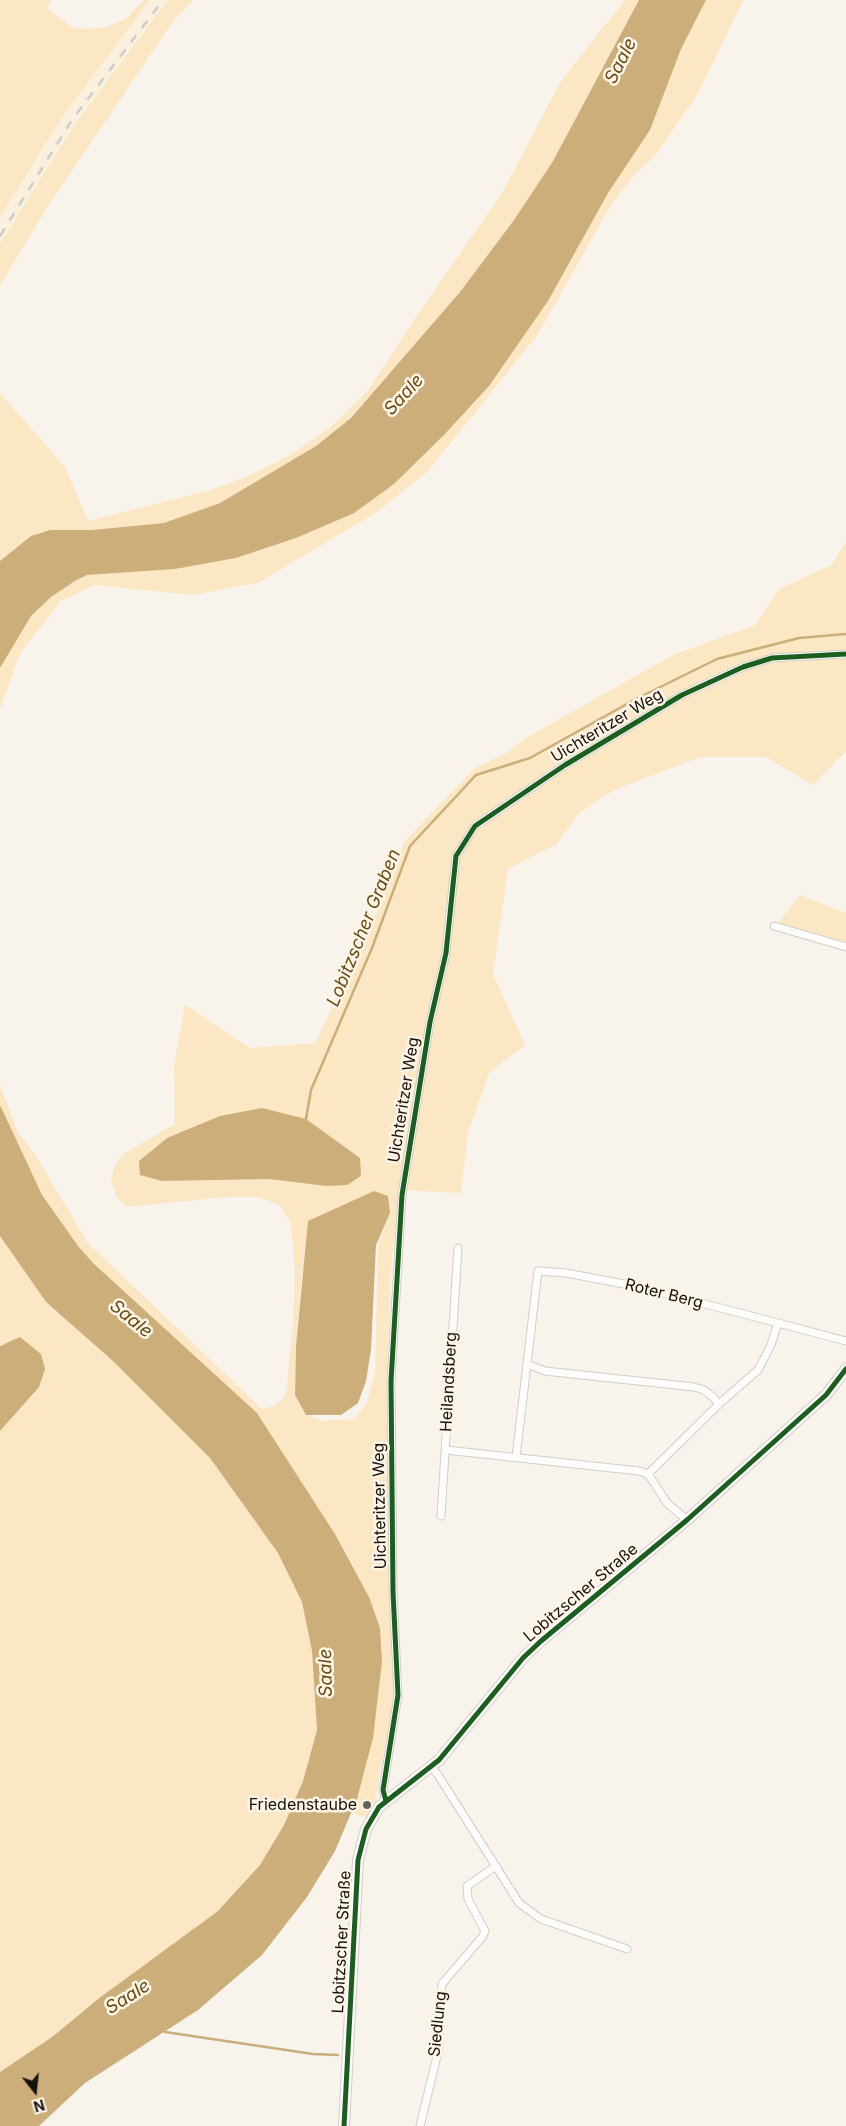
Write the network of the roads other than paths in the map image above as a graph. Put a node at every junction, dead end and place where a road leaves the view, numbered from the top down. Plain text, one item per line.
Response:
1 (846, 654) edge
2 (774, 926) dead end
3 (846, 947) edge
4 (458, 1248) dead end
5 (778, 1323) junction
6 (846, 1341) edge
7 (527, 1364) junction
8 (846, 1369) edge
9 (719, 1404) junction
10 (446, 1450) junction
11 (516, 1457) junction
12 (648, 1474) junction
13 (442, 1516) dead end
14 (687, 1520) junction
15 (432, 1768) junction
16 (386, 1800) junction
17 (496, 1866) junction
18 (626, 1949) dead end
19 (344, 2126) edge
20 (420, 2126) edge

1 - 16 street, Uichteritzer Weg
2 - 3 street
4 - 10 street, Heilandsberg
5 - 6 street
5 - 7 street, Roter Berg
5 - 9 street
7 - 9 street
7 - 11 street, Roter Berg
8 - 14 street, Lobitzscher Straße
9 - 12 street
10 - 11 street
10 - 13 street, Heilandsberg
11 - 12 street
12 - 14 street
14 - 15 street, Lobitzscher Straße
15 - 16 street, Lobitzscher Straße
15 - 17 street
16 - 19 street, Lobitzscher Straße
17 - 18 street
17 - 20 street, Siedlung

